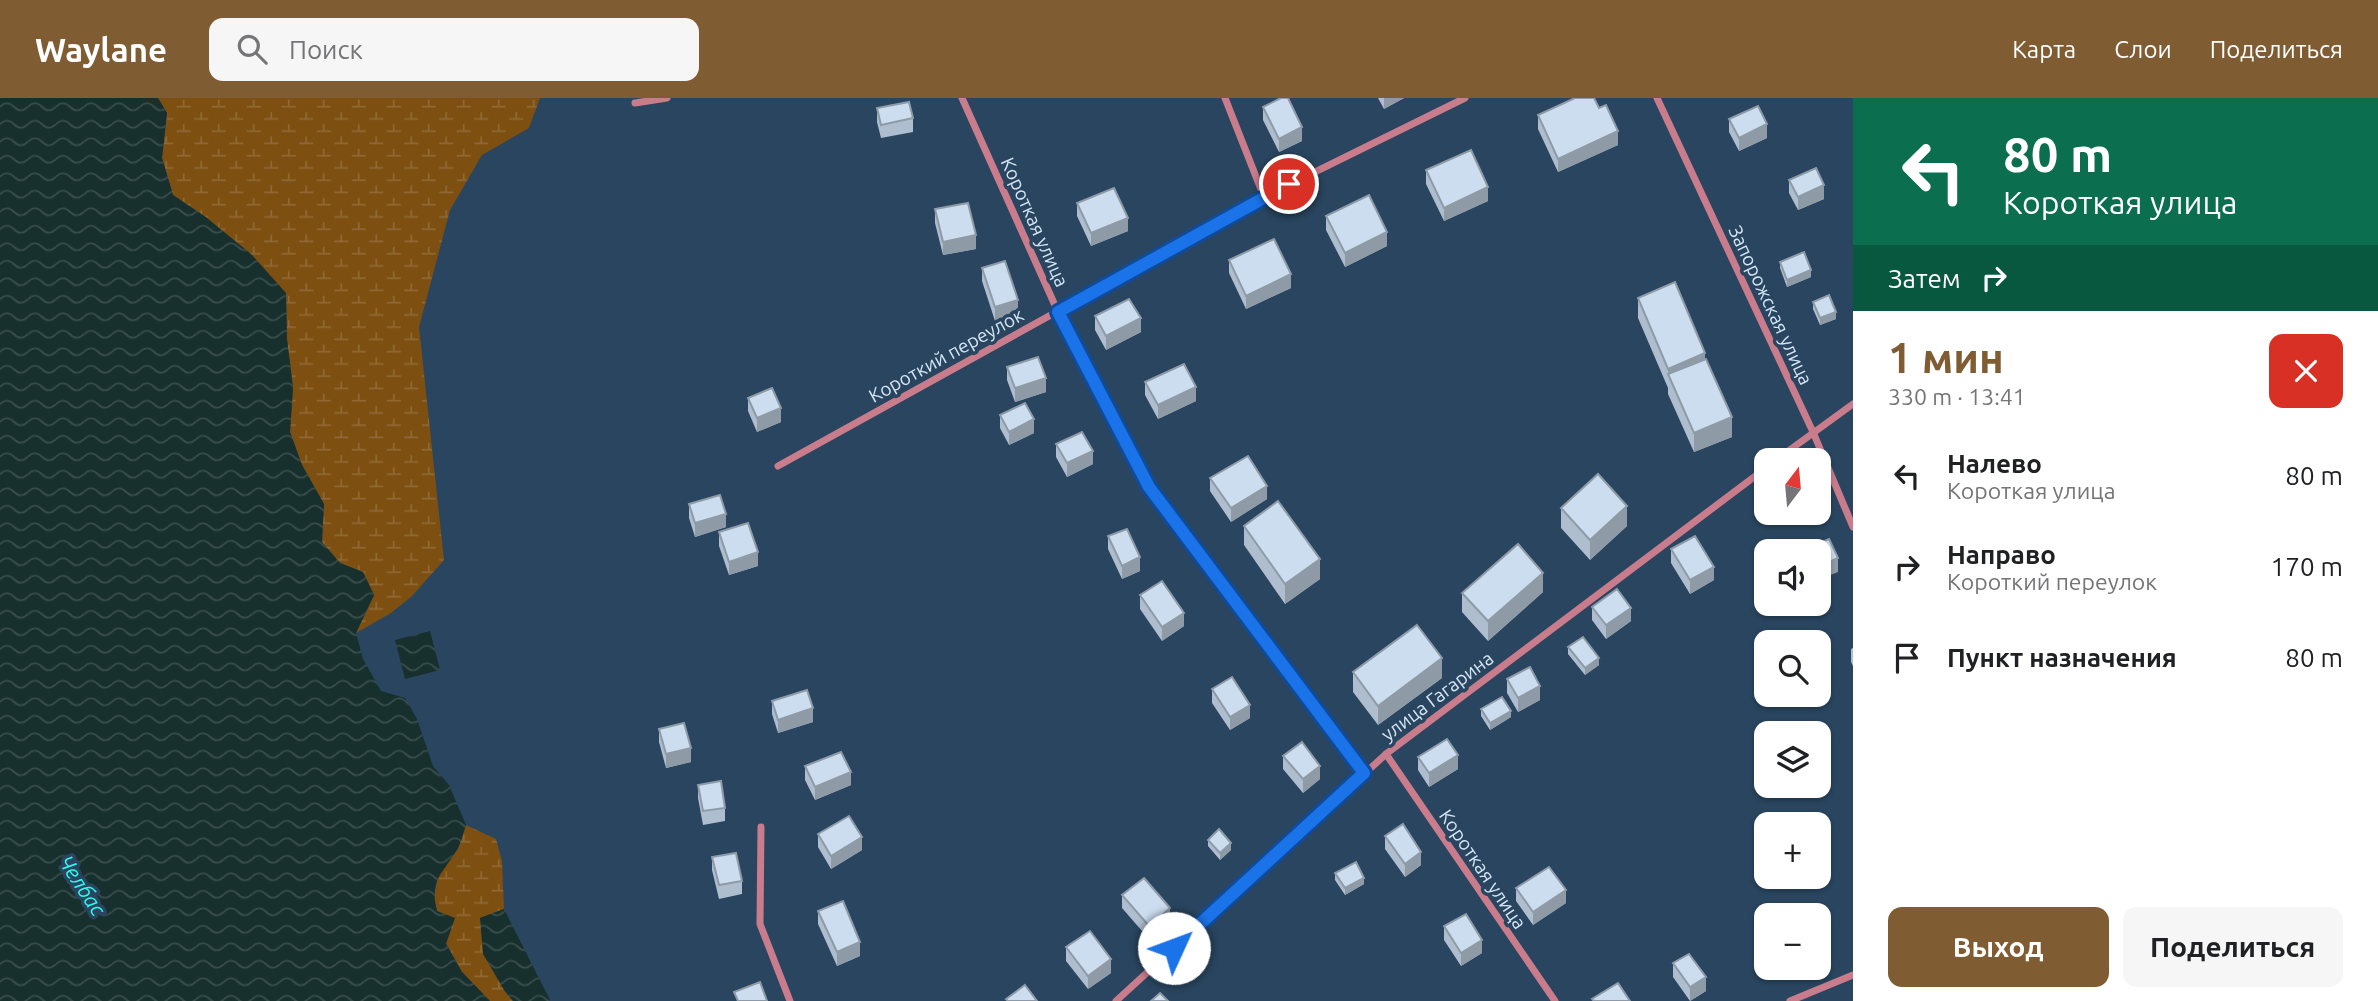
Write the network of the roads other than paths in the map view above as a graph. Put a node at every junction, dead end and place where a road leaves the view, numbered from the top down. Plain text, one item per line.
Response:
1 (667, 98) edge
2 (962, 98) edge
3 (1225, 98) edge
4 (1465, 98) edge
5 (1657, 98) edge
6 (635, 103) dead end
7 (1264, 197) junction
8 (1058, 312) junction
9 (1853, 404) edge
10 (1813, 432) junction
11 (1792, 448) edge
12 (778, 466) dead end
13 (1754, 477) edge
14 (1853, 527) edge
15 (1386, 754) junction
16 (1364, 773) junction
17 (761, 827) dead end
18 (1853, 975) edge
19 (790, 1001) edge
20 (1116, 1001) edge
21 (1555, 1001) edge
22 (1790, 1001) edge

1 - 6 street
2 - 8 street, Короткая улица
3 - 7 street
4 - 7 street, Короткий переулок
5 - 10 street, Запорожская улица
7 - 8 street, Короткий переулок
8 - 12 street, Короткий переулок
8 - 16 street, Короткая улица
9 - 10 street
10 - 11 street
10 - 14 street, Запорожская улица
13 - 15 street, улица Гагарина
15 - 16 street, улица Гагарина
15 - 21 street, Короткая улица
16 - 20 street, улица Гагарина
17 - 19 street
18 - 22 street

